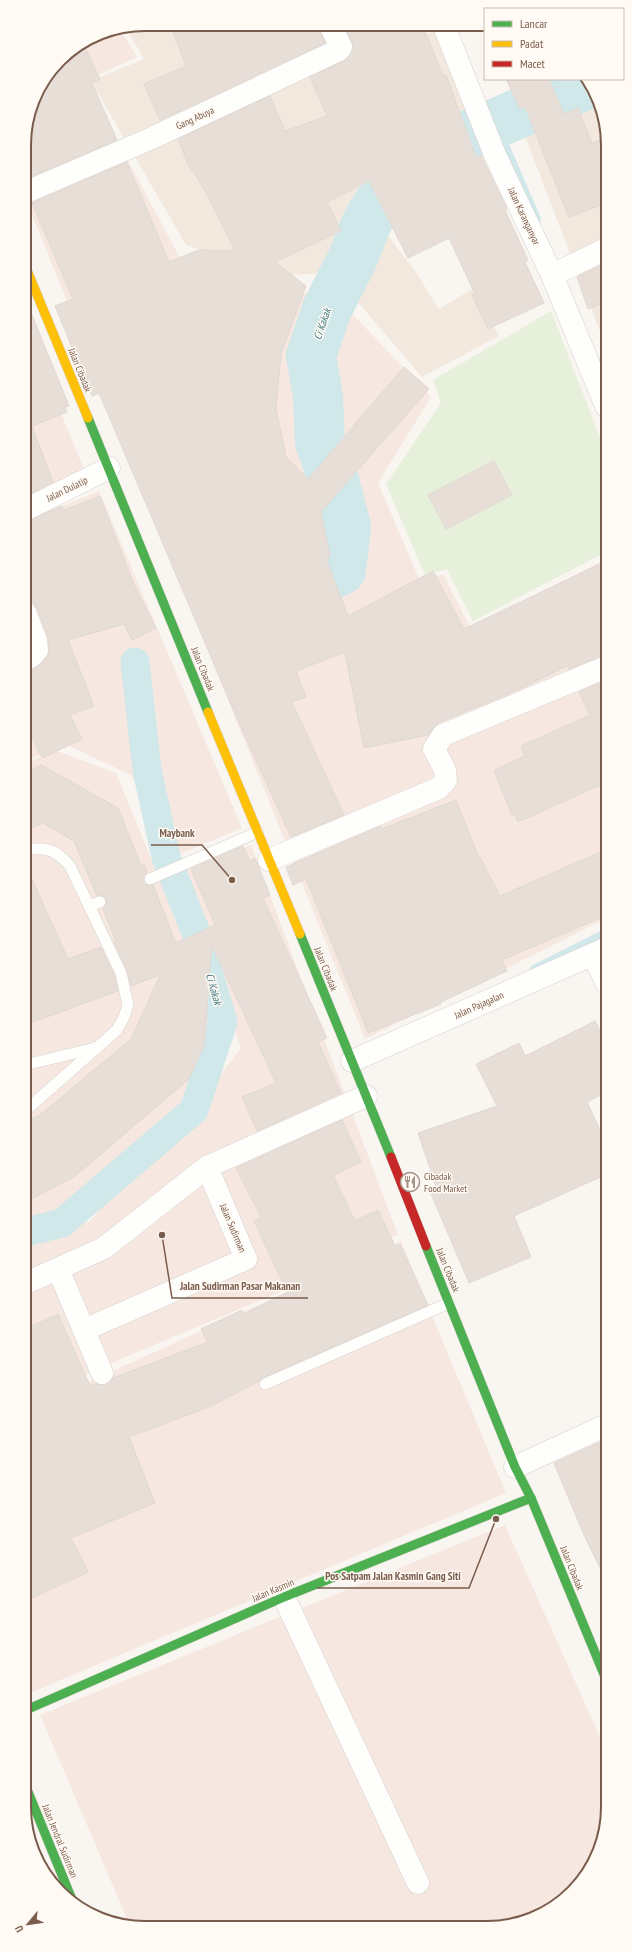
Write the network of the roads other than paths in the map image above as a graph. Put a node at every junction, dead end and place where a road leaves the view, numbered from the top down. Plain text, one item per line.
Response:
1 (333, 31) edge
2 (446, 31) edge
3 (31, 190) edge
4 (601, 252) edge
5 (552, 275) junction
6 (31, 280) edge
7 (601, 394) edge
8 (109, 468) junction
9 (31, 507) edge
10 (31, 628) edge
11 (31, 657) edge
12 (601, 669) edge
13 (258, 832) junction
14 (31, 850) edge
15 (269, 860) junction
16 (150, 879) dead end
17 (600, 951) edge
18 (98, 1047) junction
19 (352, 1061) junction
20 (31, 1064) edge
21 (366, 1096) junction
22 (31, 1106) edge
23 (207, 1167) junction
24 (58, 1269) junction
25 (31, 1281) edge
26 (449, 1303) junction
27 (84, 1330) junction
28 (102, 1374) dead end
29 (265, 1384) dead end
30 (601, 1428) edge
31 (516, 1467) junction
32 (531, 1498) junction
33 (284, 1596) junction
34 (601, 1667) edge
35 (31, 1708) edge
36 (31, 1799) edge
37 (418, 1883) dead end
38 (69, 1892) edge

1 - 3 street, Gang Abuya
2 - 5 street, Jalan Karanganyar
4 - 5 street
5 - 7 street, Jalan Karanganyar
6 - 8 main road, Jalan Cibadak
8 - 9 street, Jalan Dulatip
8 - 13 main road, Jalan Cibadak
10 - 11 street
12 - 15 street
13 - 15 main road, Jalan Cibadak
13 - 16 lane
14 - 18 lane
15 - 19 main road, Jalan Cibadak
17 - 19 street, Jalan Pajagalan
18 - 20 lane
18 - 22 lane
19 - 21 main road, Jalan Cibadak
21 - 23 street
21 - 26 main road, Jalan Cibadak
23 - 24 street
23 - 27 street, Jalan Sudirman
24 - 25 street
24 - 27 street
26 - 29 lane
26 - 31 main road, Jalan Cibadak
27 - 28 street
30 - 31 street
31 - 32 main road, Jalan Cibadak
32 - 33 main road, Jalan Kasmin
32 - 34 main road, Jalan Cibadak
33 - 35 main road, Jalan Kasmin
33 - 37 street
36 - 38 main road, Jalan Jendral Sudirman

